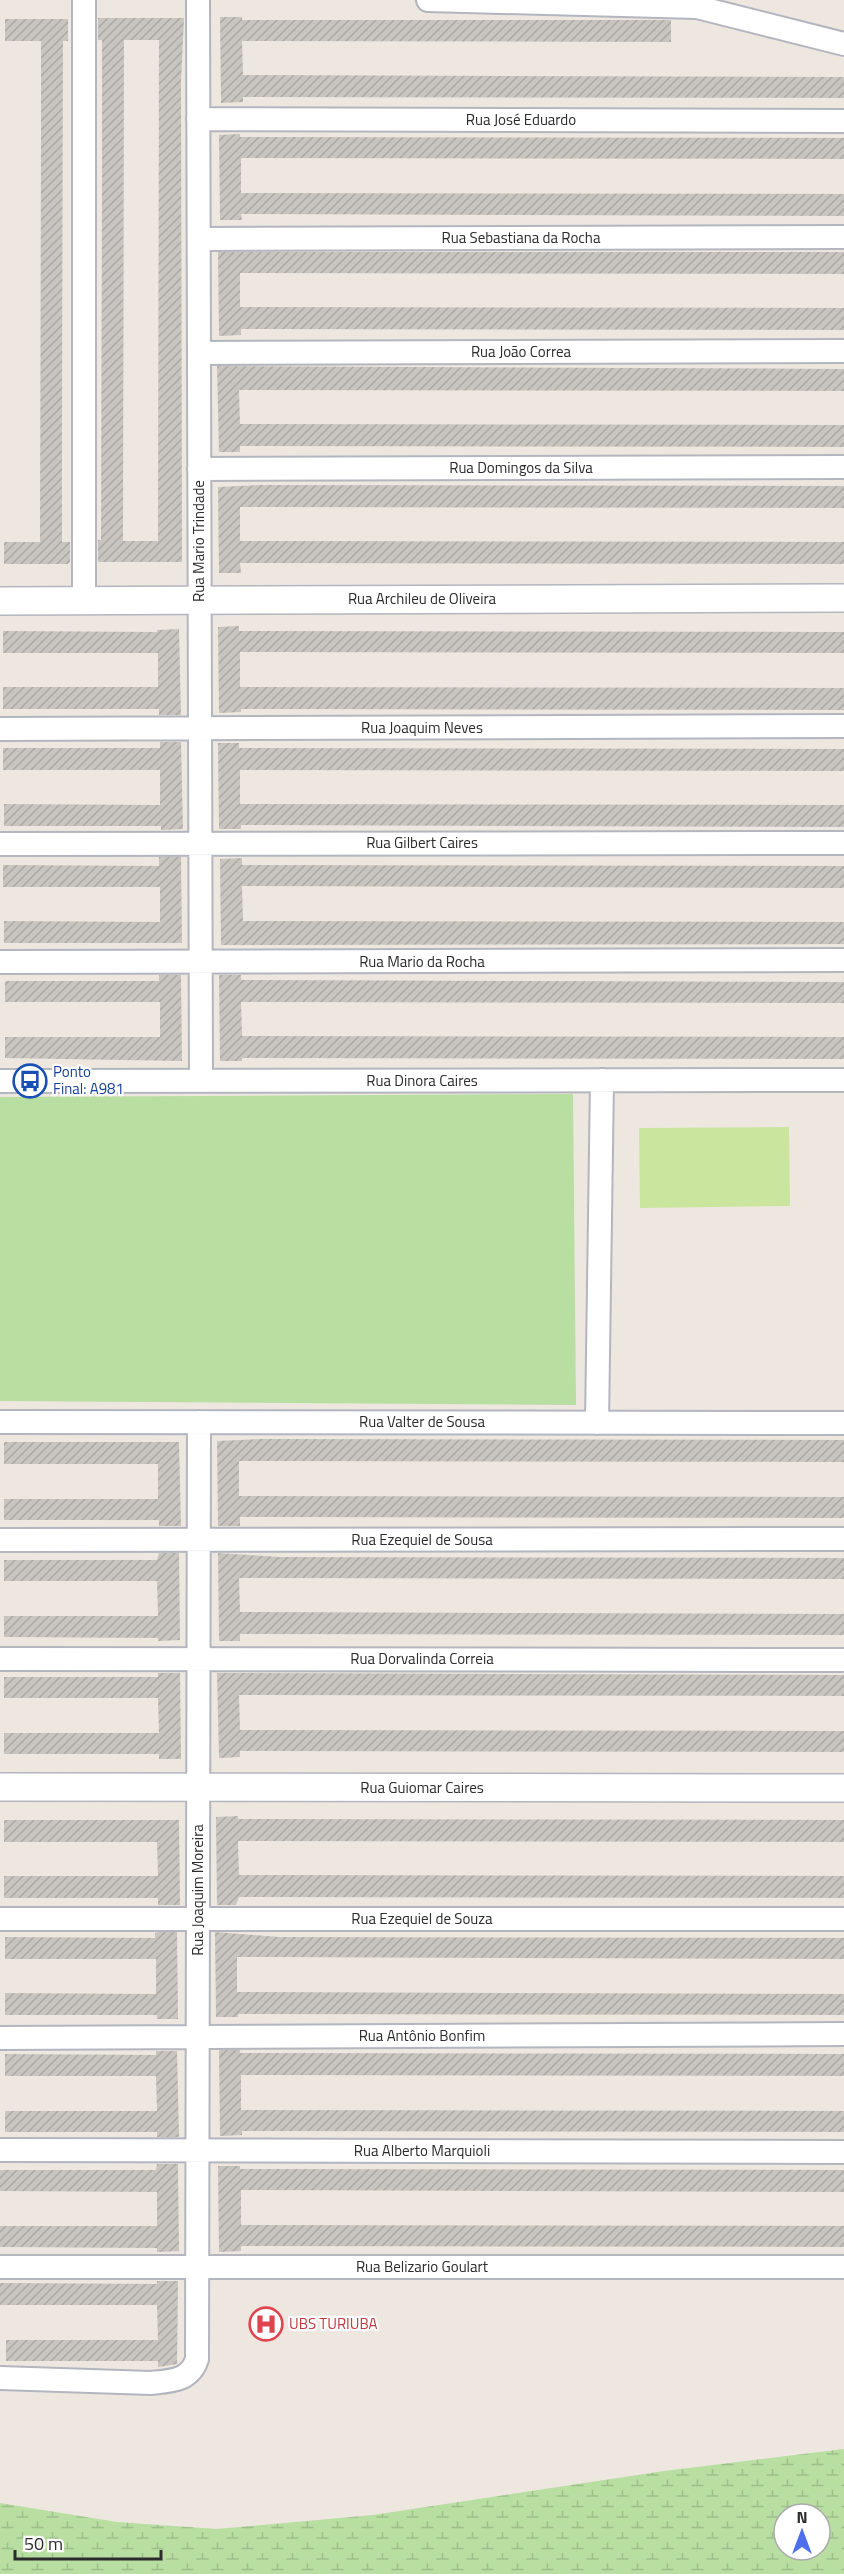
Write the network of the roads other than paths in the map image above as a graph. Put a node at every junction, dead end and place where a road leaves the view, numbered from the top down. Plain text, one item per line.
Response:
1 (84, 0) edge
2 (198, 0) edge
3 (428, 0) edge
4 (844, 44) edge
5 (198, 119) junction
6 (844, 121) edge
7 (844, 237) edge
8 (199, 239) junction
9 (844, 351) edge
10 (199, 353) junction
11 (844, 467) edge
12 (199, 469) junction
13 (844, 598) edge
14 (84, 600) junction
15 (199, 600) junction
16 (0, 601) edge
17 (844, 726) edge
18 (0, 729) edge
19 (198, 729) junction
20 (844, 843) edge
21 (0, 844) edge
22 (200, 844) junction
23 (844, 960) edge
24 (0, 962) edge
25 (200, 963) junction
26 (602, 1080) junction
27 (844, 1080) edge
28 (0, 1081) edge
29 (201, 1081) junction
30 (0, 1422) edge
31 (199, 1422) junction
32 (597, 1423) junction
33 (844, 1423) edge
34 (844, 1539) edge
35 (0, 1540) edge
36 (199, 1541) junction
37 (0, 1659) edge
38 (199, 1659) junction
39 (844, 1660) edge
40 (0, 1787) edge
41 (198, 1788) junction
42 (844, 1788) edge
43 (0, 1919) edge
44 (198, 1919) junction
45 (844, 1919) edge
46 (844, 2034) edge
47 (198, 2037) junction
48 (0, 2038) edge
49 (0, 2150) edge
50 (197, 2150) junction
51 (844, 2152) edge
52 (0, 2267) edge
53 (197, 2267) junction
54 (844, 2267) edge
55 (0, 2378) edge

1 - 14 street
2 - 5 street, Rua Mario Trindade
3 - 4 street
5 - 6 street, Rua José Eduardo
5 - 8 street, Rua Mario Trindade
7 - 8 street, Rua Sebastiana da Rocha
8 - 10 street, Rua Mario Trindade
9 - 10 street, Rua João Correa
10 - 12 street, Rua Mario Trindade
11 - 12 street, Rua Domingos da Silva
12 - 15 street, Rua Mario Trindade
13 - 15 street, Rua Archileu de Oliveira
14 - 15 street, Rua Archileu de Oliveira
14 - 16 street, Rua Archileu de Oliveira
15 - 19 street, Rua Mario Trindade
17 - 19 street, Rua Joaquim Neves
18 - 19 street, Rua Joaquim Neves
19 - 22 street, Rua Mario Trindade
20 - 22 street, Rua Gilbert Caires
21 - 22 street, Rua Gilbert Caires
22 - 25 street, Rua Mario Trindade
23 - 25 street, Rua Mario da Rocha
24 - 25 street, Rua Mario da Rocha
25 - 29 street, Rua Mario Trindade
26 - 27 street, Rua Dinora Caires
26 - 29 street, Rua Dinora Caires
26 - 32 street
28 - 29 street, Rua Dinora Caires
30 - 31 street, Rua Valter de Sousa
31 - 32 street, Rua Valter de Sousa
31 - 36 street, Rua Joaquim Moreira
32 - 33 street, Rua Valter de Sousa
34 - 36 street, Rua Ezequiel de Sousa
35 - 36 street, Rua Ezequiel de Sousa
36 - 38 street, Rua Joaquim Moreira
37 - 38 street, Rua Dorvalinda Correia
38 - 39 street, Rua Dorvalinda Correia
38 - 41 street, Rua Joaquim Moreira
40 - 41 street, Rua Guiomar Caires
41 - 42 street, Rua Guiomar Caires
41 - 44 street, Rua Joaquim Moreira
43 - 44 street, Rua Ezequiel de Souza
44 - 45 street, Rua Ezequiel de Souza
44 - 47 street, Rua Joaquim Moreira
46 - 47 street, Rua Antônio Bonfim
47 - 48 street, Rua Antônio Bonfim
47 - 50 street, Rua Joaquim Moreira
49 - 50 street, Rua Alberto Marquioli
50 - 51 street, Rua Alberto Marquioli
50 - 53 street, Rua Joaquim Moreira
52 - 53 street, Rua Belizario Goulart
53 - 54 street, Rua Belizario Goulart
53 - 55 street, Rua Joaquim Moreira

